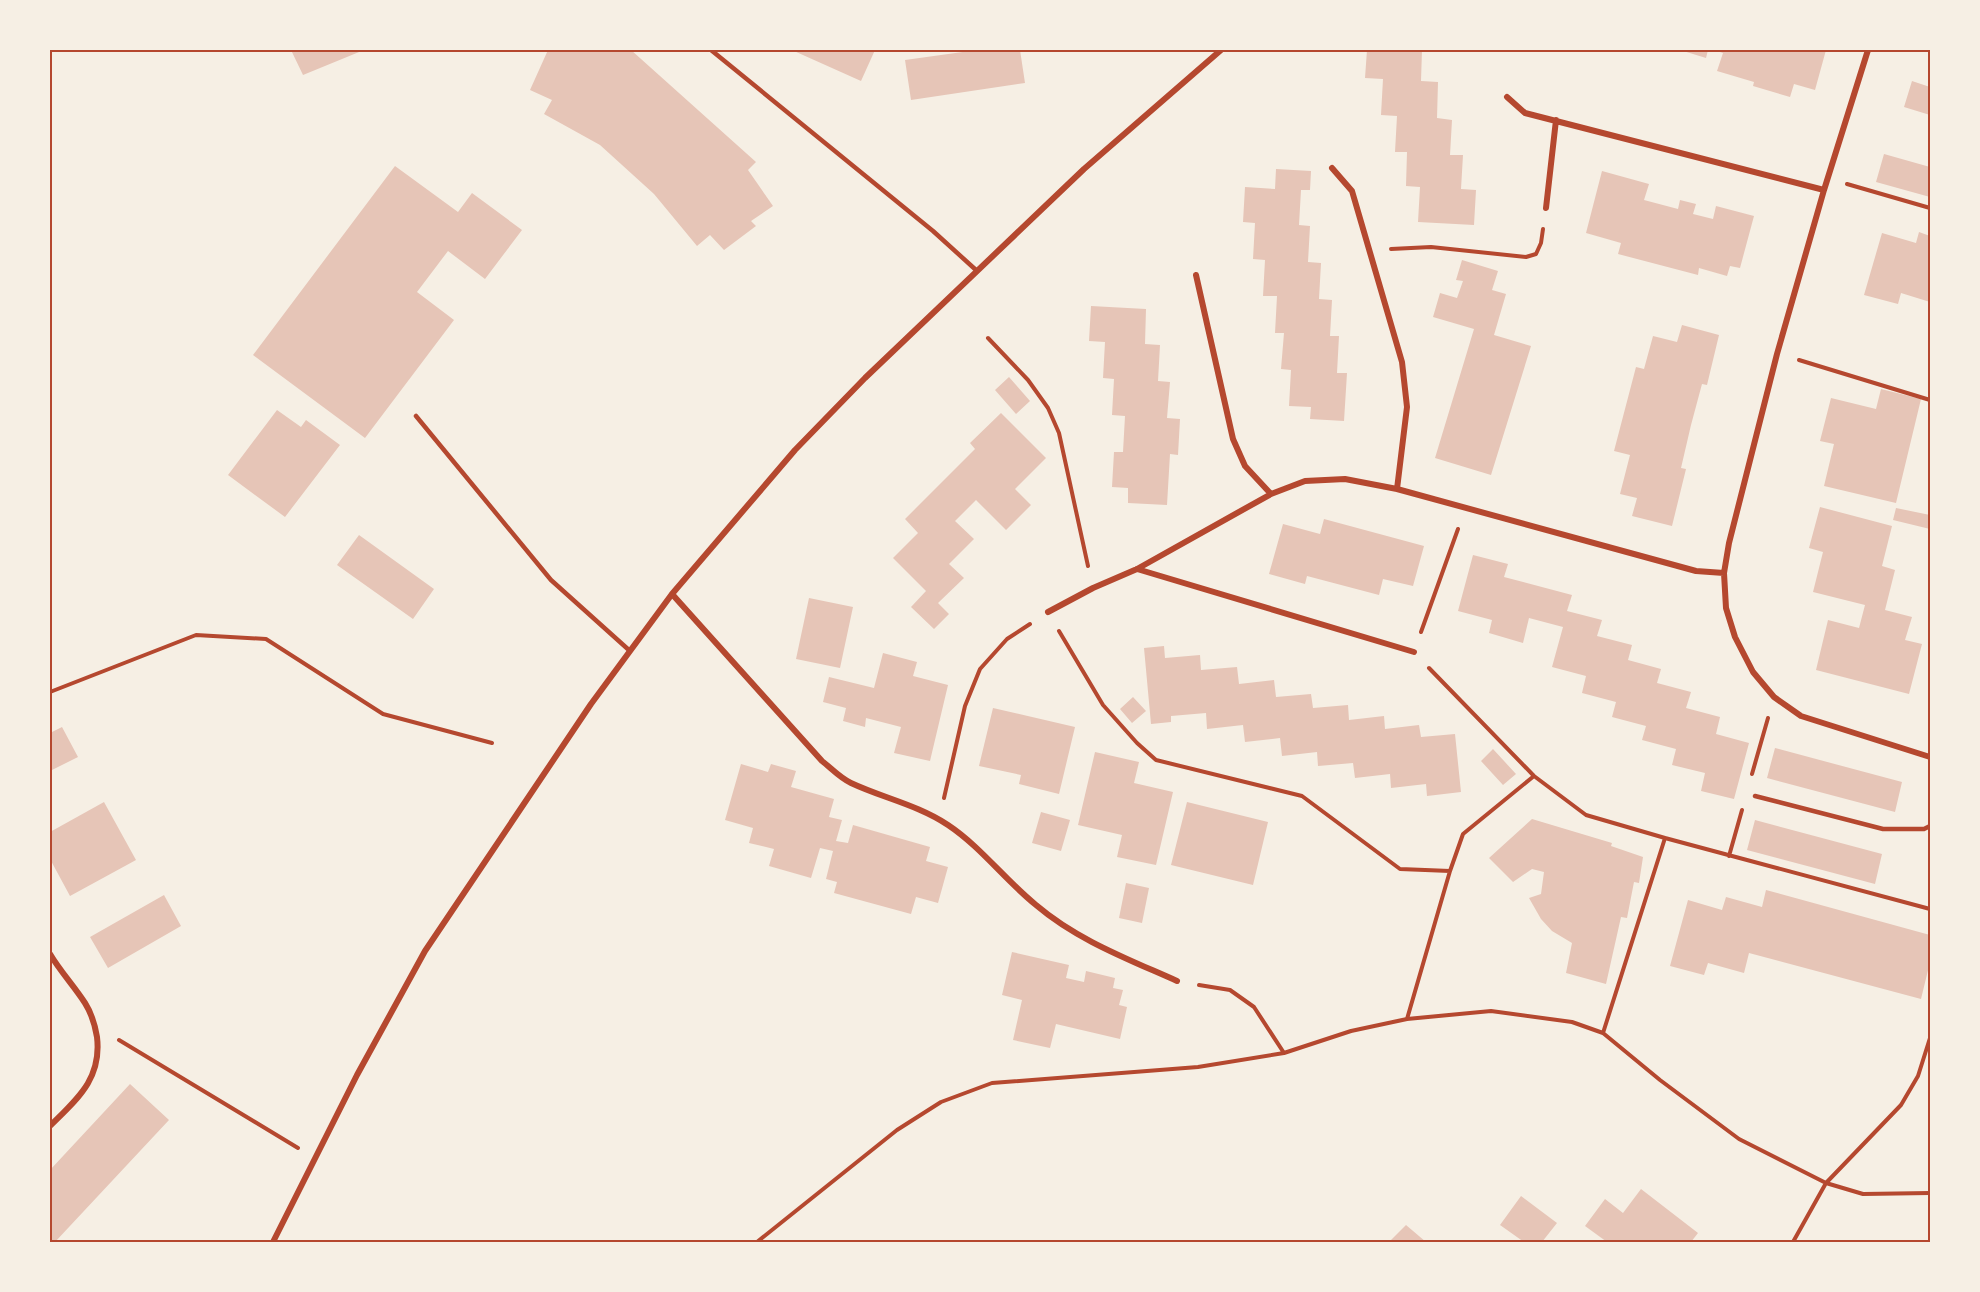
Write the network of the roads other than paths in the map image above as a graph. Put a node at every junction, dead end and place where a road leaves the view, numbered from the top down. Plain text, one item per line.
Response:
1 (711, 50) edge
2 (1221, 50) edge
3 (1868, 50) edge
4 (1507, 97) dead end
5 (1557, 120) junction
6 (1332, 168) dead end
7 (1824, 190) junction
8 (1546, 208) road end
9 (976, 270) junction
10 (1196, 275) dead end
11 (416, 416) dead end
12 (1397, 489) junction
13 (1271, 494) junction
14 (1137, 570) junction
15 (1724, 573) junction
16 (672, 594) junction
17 (1048, 612) road end
18 (630, 651) junction
19 (1414, 652) road end
20 (1930, 757) edge
21 (1755, 796) dead end
22 (1930, 826) edge
23 (50, 954) edge
24 (1177, 981) road end
25 (50, 1126) edge
26 (273, 1242) edge

1 - 9 lane
2 - 9 street
3 - 7 street
4 - 5 street
5 - 7 street
5 - 8 street
6 - 12 street
7 - 15 street
9 - 16 street
10 - 13 street
11 - 18 lane
12 - 13 street
12 - 15 street
13 - 14 street
14 - 17 street
14 - 19 street
15 - 20 street
16 - 18 street
16 - 24 street
18 - 26 street
21 - 22 lane
23 - 25 street

